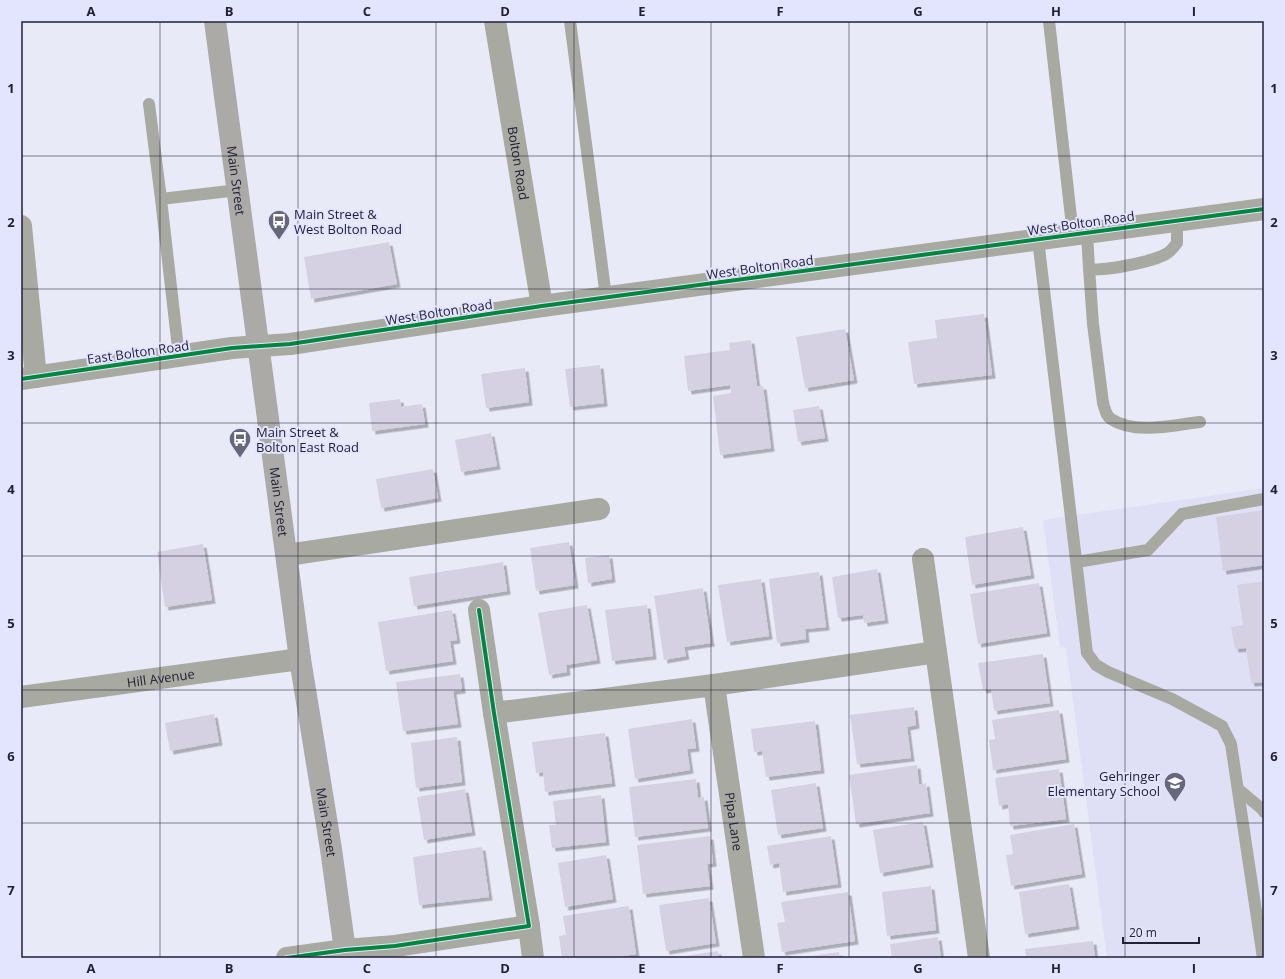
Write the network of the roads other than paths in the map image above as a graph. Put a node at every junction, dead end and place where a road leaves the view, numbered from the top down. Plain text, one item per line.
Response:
1 (215, 21) edge
2 (495, 21) edge
3 (570, 21) edge
4 (1049, 21) edge
5 (149, 104) dead end
6 (238, 190) junction
7 (161, 199) junction
8 (1264, 209) edge
9 (1176, 221) junction
10 (21, 226) edge
11 (1080, 234) junction
12 (1038, 239) junction
13 (1089, 268) junction
14 (606, 297) junction
15 (542, 306) junction
16 (259, 347) junction
17 (179, 357) junction
18 (28, 378) edge
19 (1200, 422) dead end
20 (1264, 499) edge
21 (599, 509) dead end
22 (287, 555) junction
23 (922, 559) dead end
24 (1077, 562) junction
25 (479, 610) dead end
26 (936, 652) junction
27 (300, 660) junction
28 (714, 685) junction
29 (21, 697) edge
30 (494, 713) junction
31 (1238, 790) junction
32 (1264, 812) edge
33 (529, 926) junction
34 (345, 954) edge
35 (287, 958) edge
36 (534, 958) edge
37 (754, 958) edge
38 (979, 958) edge
39 (1263, 958) edge

1 - 6 main road, Main Street
2 - 15 street, Bolton Road
3 - 14 lane
4 - 11 lane
5 - 7 lane
6 - 7 lane
6 - 16 main road, Main Street
7 - 17 lane
8 - 9 street, West Bolton Road
9 - 11 street, West Bolton Road
9 - 13 lane
10 - 18 street
11 - 12 street, West Bolton Road
11 - 13 lane
12 - 14 street, West Bolton Road
12 - 24 lane
13 - 19 lane
14 - 15 street, West Bolton Road
15 - 16 street, West Bolton Road
16 - 17 street, East Bolton Road
16 - 22 main road, Main Street
17 - 18 street, East Bolton Road
20 - 24 lane
21 - 22 street
22 - 27 main road, Main Street
23 - 26 street
24 - 31 lane
25 - 30 street
26 - 28 street
26 - 38 street
27 - 29 street, Hill Avenue
27 - 34 main road, Main Street
28 - 30 street
28 - 37 street, Pipa Lane
30 - 33 street
31 - 32 lane
31 - 39 lane
33 - 34 street
33 - 36 street
34 - 35 street

